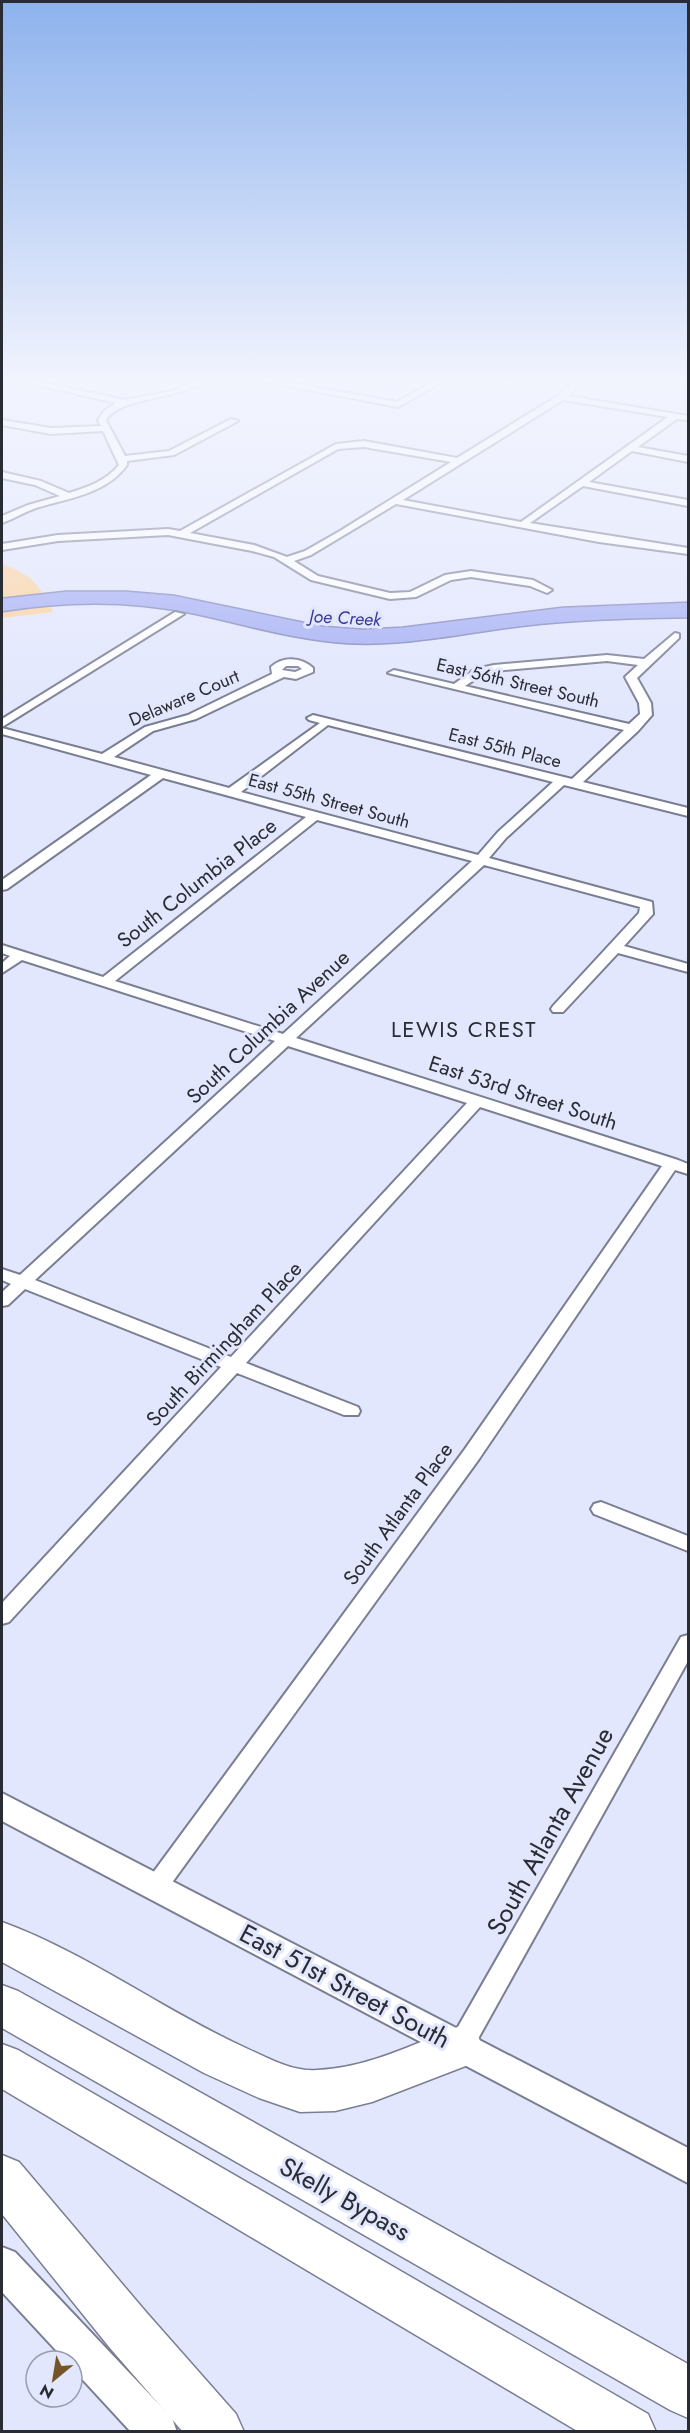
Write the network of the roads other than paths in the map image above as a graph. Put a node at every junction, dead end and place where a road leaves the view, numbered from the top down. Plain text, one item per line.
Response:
1 (56, 491) edge
2 (79, 491) edge
3 (258, 491) edge
4 (412, 491) edge
5 (570, 491) edge
6 (621, 491) edge
7 (66, 495) junction
8 (395, 501) junction
9 (688, 503) edge
10 (2, 519) edge
11 (522, 525) junction
12 (2, 532) edge
13 (182, 534) junction
14 (14, 544) junction
15 (2, 547) edge
16 (688, 551) edge
17 (286, 561) junction
18 (548, 590) dead end
19 (179, 614) dead end
20 (675, 636) dead end
21 (645, 662) junction
22 (394, 672) dead end
23 (280, 675) dead end
24 (457, 687) junction
25 (2, 724) edge
26 (634, 729) junction
27 (2, 731) edge
28 (105, 758) junction
29 (162, 773) junction
30 (561, 781) junction
31 (574, 784) junction
32 (231, 793) junction
33 (688, 812) edge
34 (314, 816) junction
35 (481, 860) junction
36 (2, 886) edge
37 (616, 948) junction
38 (2, 949) edge
39 (20, 955) junction
40 (688, 968) edge
41 (2, 969) edge
42 (105, 982) junction
43 (558, 1009) dead end
44 (285, 1039) junction
45 (478, 1100) junction
46 (680, 1166) edge
47 (2, 1274) edge
48 (23, 1282) junction
49 (2, 1302) edge
50 (236, 1365) junction
51 (351, 1411) dead end
52 (601, 1509) dead end
53 (688, 1544) edge
54 (2, 1616) edge
55 (688, 1643) edge
56 (2, 1806) edge
57 (155, 1888) junction
58 (2, 1941) edge
59 (2, 2005) edge
60 (460, 2047) junction
61 (2, 2065) edge
62 (688, 2166) edge
63 (2, 2178) edge
64 (2, 2265) edge
65 (688, 2392) edge
66 (158, 2432) edge
67 (218, 2432) edge
68 (630, 2432) edge

1 - 7 street
2 - 7 street
3 - 13 street
4 - 8 street
5 - 11 street
6 - 9 street
7 - 10 street
8 - 11 street
8 - 17 street
11 - 16 street
12 - 14 street
13 - 14 street
13 - 17 street
14 - 15 street
17 - 18 street
19 - 25 street
20 - 21 street
21 - 24 street
21 - 26 street
22 - 24 street, East 56th Street South
23 - 28 street, Delaware Court
24 - 26 street, East 56th Street South
26 - 31 street
27 - 28 street, East 55th Street South
28 - 29 street, East 55th Street South
29 - 32 street, East 55th Street South
29 - 36 street
30 - 31 street, East 55th Place
30 - 32 street, East 55th Place
30 - 35 street, South Columbia Avenue
31 - 33 street, East 55th Place
32 - 34 street, East 55th Street South
34 - 35 street, East 55th Street South
34 - 42 street, South Columbia Place
35 - 37 street, East 55th Street South
35 - 44 street, South Columbia Avenue
37 - 40 street
37 - 43 street
38 - 39 street, East 53rd Street South
39 - 41 street
39 - 42 street, East 53rd Street South
42 - 44 street, East 53rd Street South
44 - 45 street, East 53rd Street South
44 - 48 street, South Columbia Avenue
45 - 46 street, East 53rd Street South
45 - 50 street, South Birmingham Place
46 - 57 street, South Atlanta Place
47 - 48 street
48 - 49 street, South Columbia Avenue
48 - 50 street
50 - 51 street
50 - 54 street, South Birmingham Place
52 - 53 street
55 - 60 street, South Atlanta Avenue
56 - 57 main road, East 51st Street South
57 - 60 main road, East 51st Street South
58 - 60 highway
59 - 65 highway, Skelly Bypass
60 - 62 main road, East 51st Street South
61 - 68 highway
63 - 67 highway
64 - 66 main road

